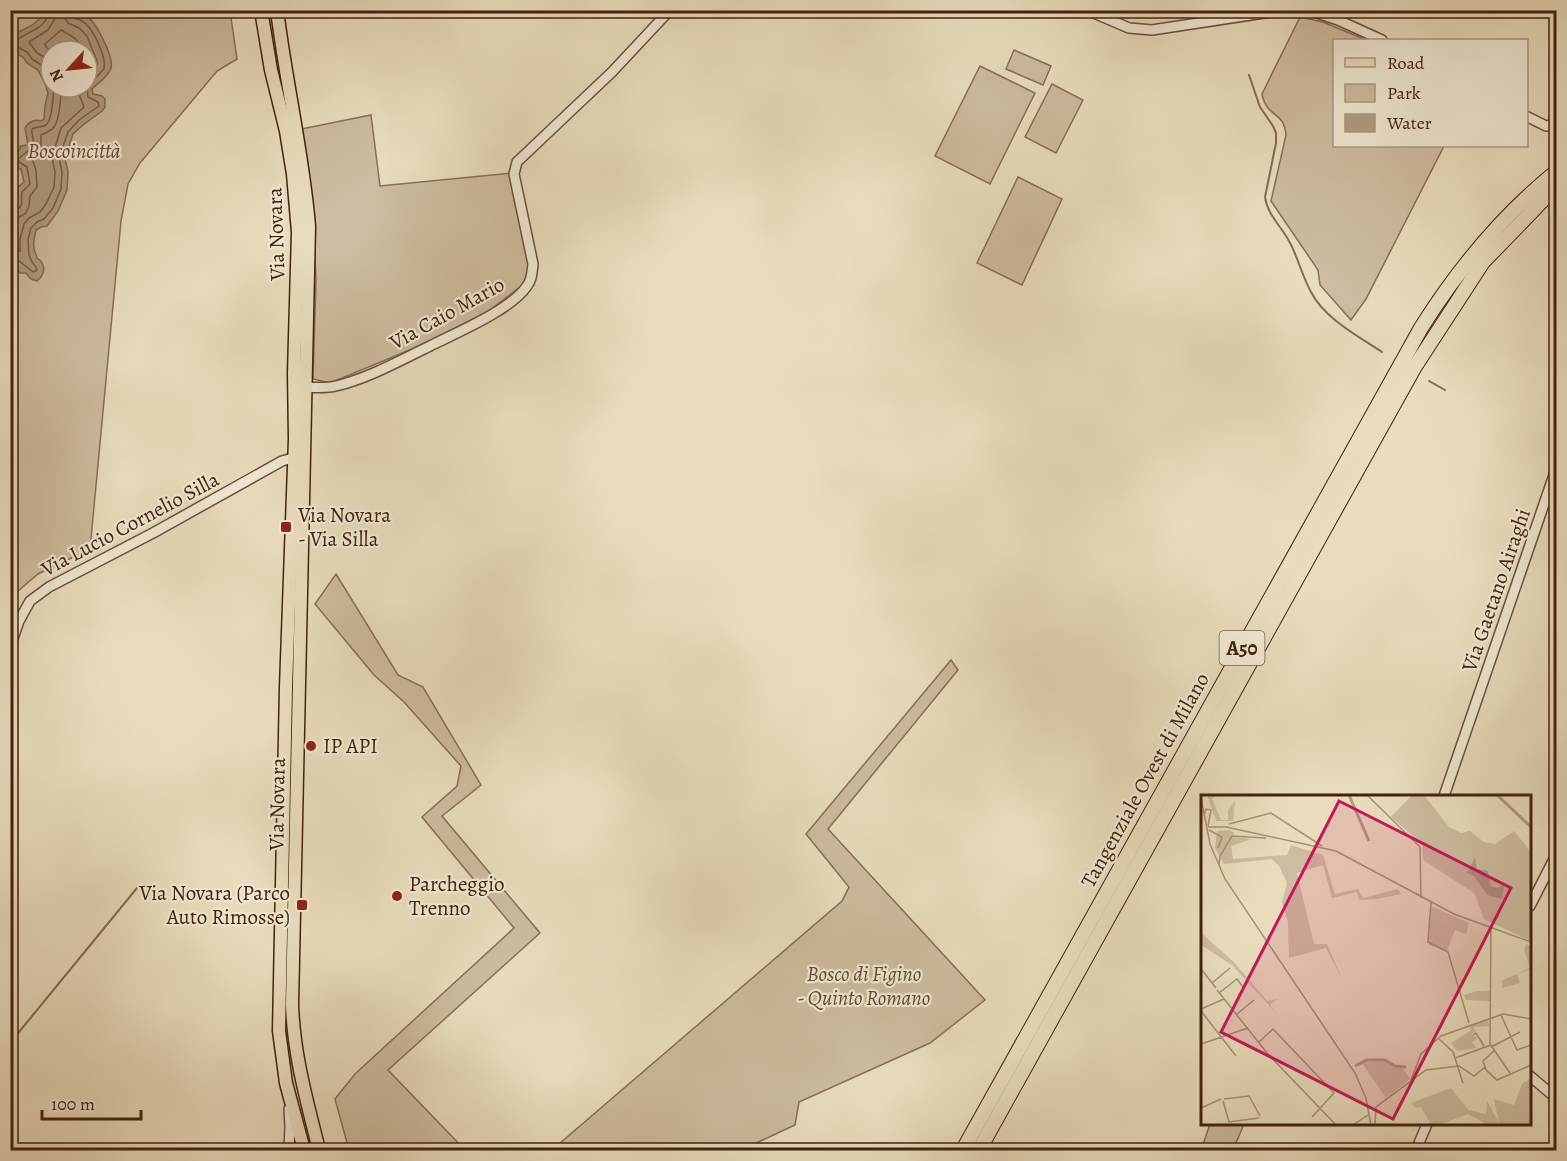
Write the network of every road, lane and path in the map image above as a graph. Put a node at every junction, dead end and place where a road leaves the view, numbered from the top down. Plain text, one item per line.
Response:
1 (261, 10) edge
2 (277, 10) edge
3 (670, 10) edge
4 (1087, 10) edge
5 (1284, 10) edge
6 (1308, 10) edge
7 (1380, 39) edge
8 (1528, 117) edge
9 (1557, 124) edge
10 (1557, 172) edge
11 (1557, 189) edge
12 (300, 387) junction
13 (299, 457) junction
14 (1557, 469) edge
15 (10, 647) edge
16 (1444, 795) edge
17 (1557, 855) edge
18 (1531, 904) edge
19 (1531, 1077) edge
20 (286, 1083) junction
21 (1557, 1098) edge
22 (1424, 1125) edge
23 (289, 1150) edge
24 (304, 1150) edge
25 (320, 1150) edge
26 (963, 1150) edge
27 (979, 1150) edge
28 (1416, 1150) edge

1 - 12 main road, Via Novara
2 - 12 main road, Via Novara
3 - 12 street, Via Caio Mario
4 - 5 street
6 - 7 street
8 - 9 street
10 - 26 highway, Tangenziale Ovest di Milano / A50
11 - 27 highway, Tangenziale Ovest di Milano / A50
12 - 13 main road, Via Novara
13 - 15 street, Via Lucio Cornelio Silla
13 - 20 main road, Via Novara
13 - 25 main road, Via Novara
14 - 16 street, Via Gaetano Airaghi
17 - 18 street
19 - 21 street
20 - 23 street, Via Novara
20 - 24 main road, Via Novara
22 - 28 street

